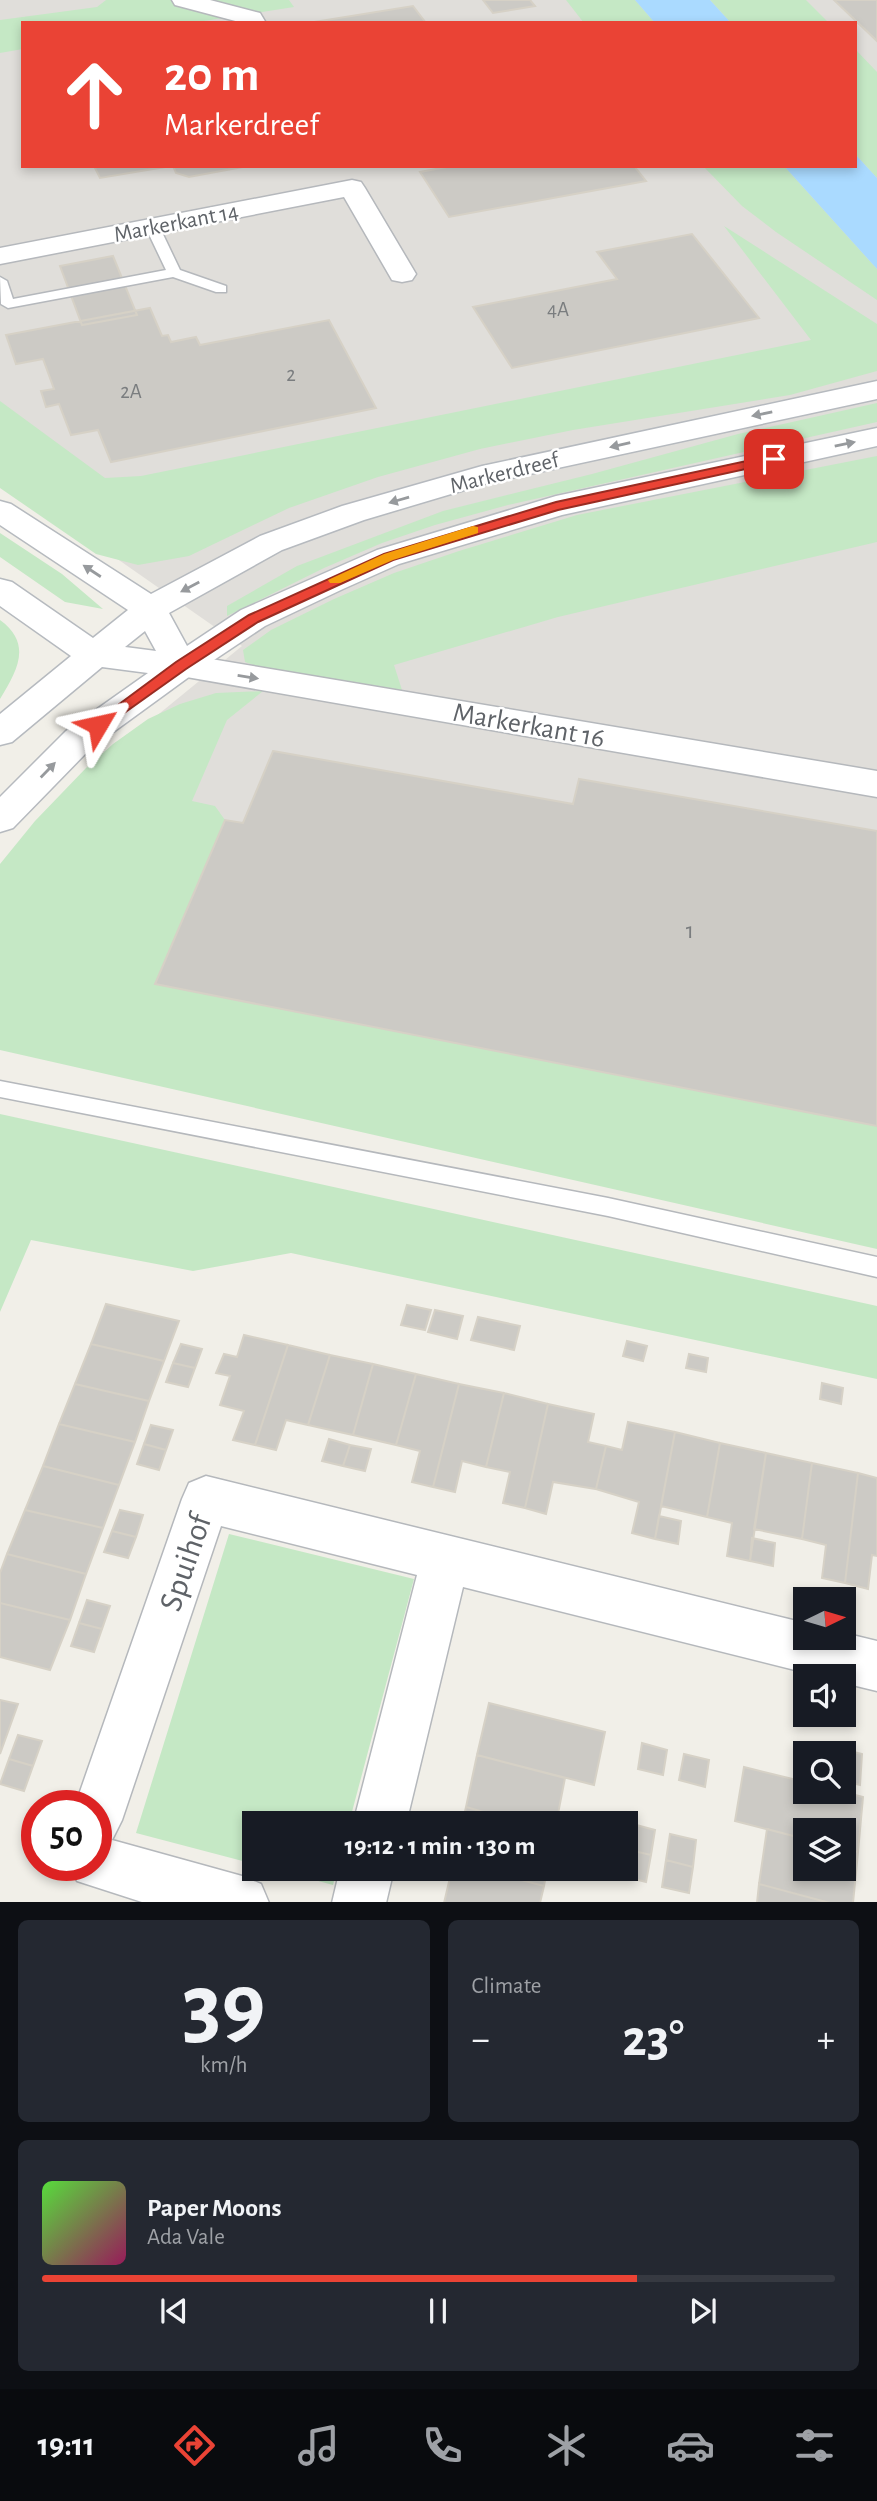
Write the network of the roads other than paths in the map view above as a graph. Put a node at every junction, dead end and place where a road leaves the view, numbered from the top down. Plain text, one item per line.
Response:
1 (183, 0) edge
2 (254, 21) edge
3 (346, 177) edge
4 (152, 226) junction
5 (0, 256) edge
6 (174, 273) junction
7 (402, 274) dead end
8 (0, 281) edge
9 (221, 289) dead end
10 (877, 390) edge
11 (877, 437) edge
12 (0, 511) edge
13 (0, 590) edge
14 (149, 609) junction
15 (92, 654) junction
16 (181, 666) junction
17 (0, 733) edge
18 (877, 784) edge
19 (0, 819) edge
20 (0, 1090) edge
21 (877, 1267) edge
22 (446, 1559) junction
23 (877, 1666) edge
24 (106, 1790) edge
25 (382, 1811) edge
26 (112, 1866) edge
27 (364, 1881) edge
28 (242, 1902) edge
29 (359, 1902) edge

1 - 2 main road
3 - 4 main road, Markerkant 14
3 - 7 main road, Markerkant 14
4 - 5 main road, Markerkant 14
4 - 6 lane
6 - 8 lane
6 - 9 lane
10 -> 14 main road, Markerdreef
16 -> 11 main road, Markerdreef
14 -> 12 main road
13 - 15 main road
14 - 15 main road, Markerdreef
14 - 16 main road
15 - 16 main road, Markerkant 16
15 - 17 main road, Markerdreef
16 -> 18 main road, Markerkant 16
19 -> 16 main road, Markerdreef
20 - 21 lane
22 - 23 main road, Spuihof
22 - 24 main road, Spuihof
22 - 25 main road
26 - 28 main road
27 - 29 main road

